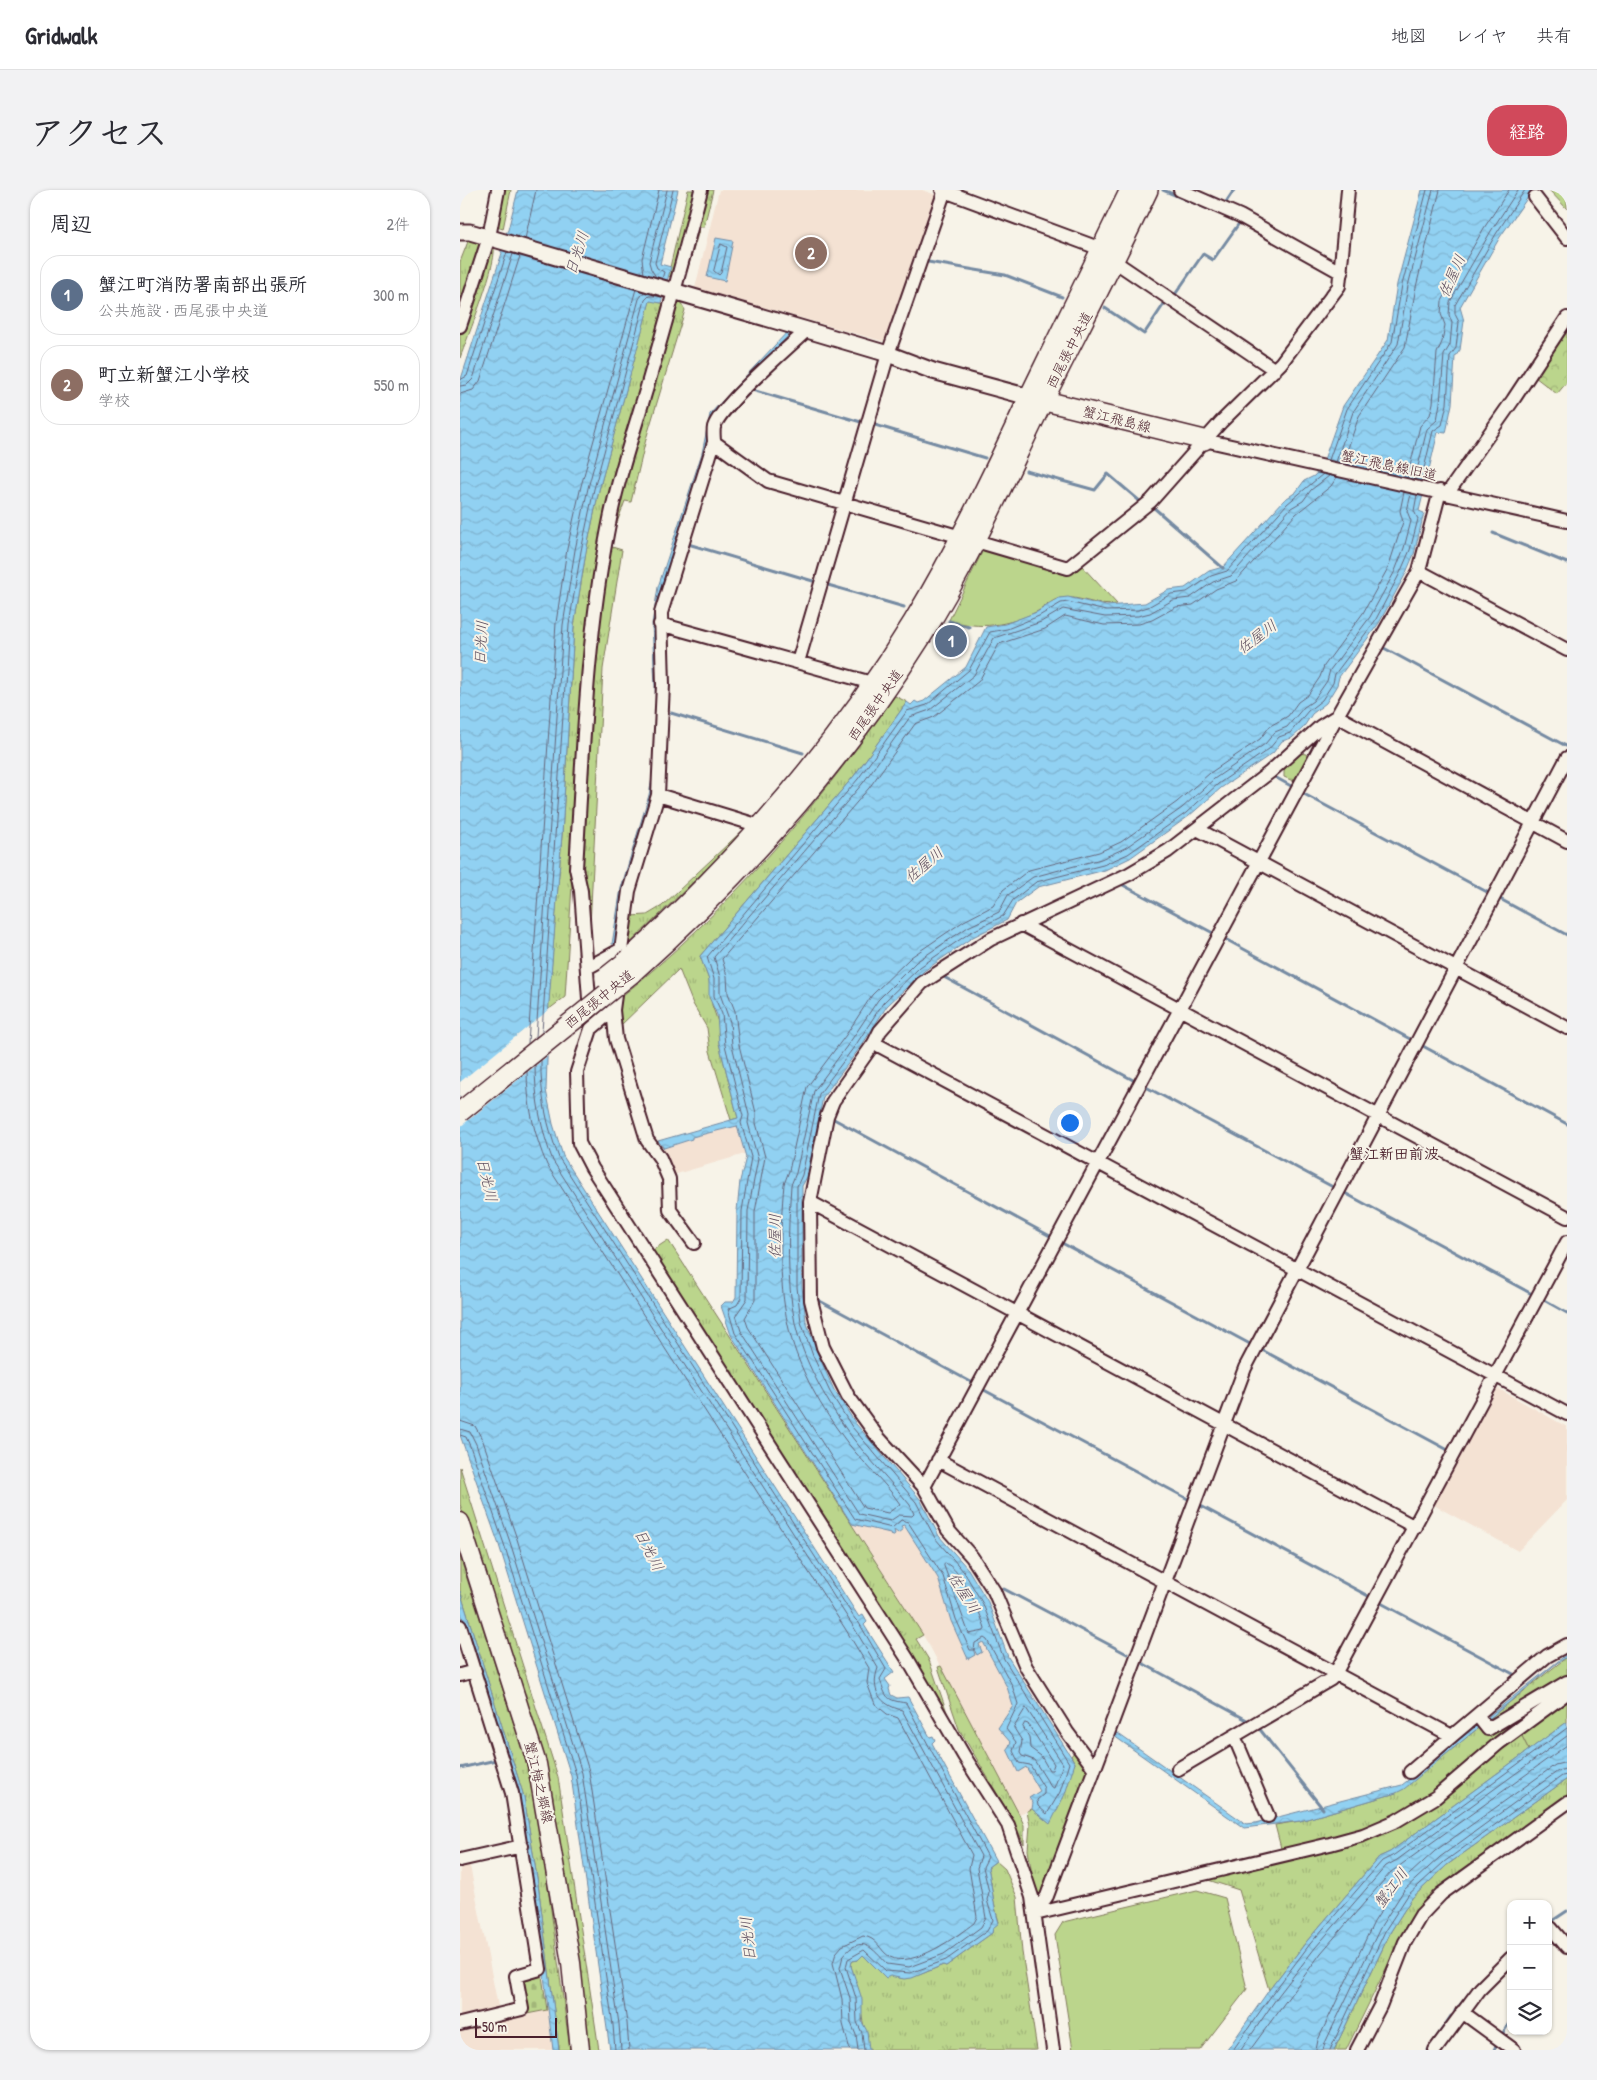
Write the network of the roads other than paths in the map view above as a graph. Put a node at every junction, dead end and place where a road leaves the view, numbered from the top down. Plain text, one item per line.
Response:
1 (498, 190) edge
2 (701, 190) edge
3 (944, 190) edge
4 (1130, 190) edge
5 (1148, 190) edge
6 (1180, 190) edge
7 (1348, 190) edge
8 (1535, 197) dead end
9 (460, 232) edge
10 (491, 238) junction
11 (1567, 238) edge
12 (1108, 255) junction
13 (1342, 272) junction
14 (672, 290) junction
15 (1567, 318) edge
16 (460, 326) edge
17 (807, 330) junction
18 (888, 354) junction
19 (1275, 370) junction
20 (1036, 399) junction
21 (1204, 440) junction
22 (714, 442) junction
23 (1444, 492) junction
24 (844, 503) junction
25 (1567, 521) edge
26 (968, 539) junction
27 (1419, 571) junction
28 (660, 624) junction
29 (1567, 650) edge
30 (798, 662) junction
31 (872, 683) junction
32 (1338, 716) junction
33 (1567, 758) edge
34 (658, 794) junction
35 (1533, 822) junction
36 (760, 826) junction
37 (1197, 829) junction
38 (1567, 841) edge
39 (1260, 863) junction
40 (1021, 924) junction
41 (626, 961) junction
42 (587, 968) junction
43 (1456, 968) junction
44 (613, 1010) junction
45 (1180, 1010) junction
46 (1567, 1028) edge
47 (591, 1029) junction
48 (874, 1044) junction
49 (460, 1095) edge
50 (460, 1112) edge
51 (1378, 1116) junction
52 (1098, 1162) junction
53 (810, 1202) junction
54 (1567, 1217) edge
55 (1567, 1242) edge
56 (694, 1243) dead end
57 (1297, 1270) junction
58 (1017, 1313) junction
59 (1496, 1376) junction
60 (1567, 1414) edge
61 (1223, 1424) junction
62 (938, 1460) junction
63 (924, 1487) junction
64 (460, 1522) edge
65 (1415, 1527) junction
66 (1165, 1582) junction
67 (460, 1626) edge
68 (1567, 1645) edge
69 (475, 1671) junction
70 (1335, 1674) junction
71 (460, 1675) edge
72 (1567, 1682) edge
73 (1567, 1693) edge
74 (1481, 1720) junction
75 (1234, 1736) junction
76 (1452, 1736) junction
77 (1094, 1768) junction
78 (1178, 1770) dead end
79 (1410, 1772) dead end
80 (1567, 1803) edge
81 (1268, 1816) dead end
82 (522, 1846) junction
83 (460, 1860) edge
84 (1035, 1914) junction
85 (1557, 1931) edge
86 (1567, 1947) edge
87 (1507, 1962) edge
88 (1462, 2012) junction
89 (460, 2024) edge
90 (580, 2050) edge
91 (1053, 2050) edge
92 (1357, 2050) edge
93 (1435, 2050) edge
94 (1514, 2050) edge

1 - 10 street
2 - 14 street
3 - 12 street
3 - 18 street
4 - 12 main road, 西尾張中央道
5 - 12 main road, 西尾張中央道
6 - 13 street
7 - 13 street
8 - 11 street
9 - 10 street
10 - 14 street
10 - 16 street
12 - 19 street
12 - 20 main road, 西尾張中央道
13 - 19 street
14 - 17 street
14 - 42 street
15 - 23 street
17 - 18 street
17 - 22 street
18 - 20 street
18 - 24 street
19 - 21 street
20 - 21 main road, 蟹江飛島線
20 - 26 main road, 西尾張中央道
21 - 23 street, 蟹江飛島線旧道
21 - 26 street
22 - 24 street
22 - 28 street
23 - 25 street, 蟹江飛島線旧道
23 - 27 street
24 - 26 street
24 - 30 street
26 - 31 main road, 西尾張中央道
26 - 41 main road, 西尾張中央道
27 - 29 street
27 - 32 street
28 - 30 street
28 - 34 street
30 - 31 street
31 - 36 main road, 西尾張中央道
32 - 35 street
32 - 37 street
32 - 39 street
33 - 35 street
34 - 36 street
34 - 41 street
35 - 38 street
35 - 43 street
36 - 41 main road, 西尾張中央道
37 - 39 street
37 - 40 street
39 - 43 street
39 - 45 street
40 - 45 street
40 - 48 street
41 - 42 street
41 - 44 street
41 - 49 main road, 西尾張中央道, bridge
41 - 50 main road, 西尾張中央道, bridge
42 - 47 street
43 - 46 street
43 - 51 street
44 - 47 street
44 - 56 street
45 - 51 street
45 - 52 street
47 - 84 street
48 - 52 street
48 - 53 street
51 - 54 street
51 - 57 street
52 - 57 street
52 - 58 street
53 - 58 street
53 - 63 street
55 - 59 street
57 - 59 street
57 - 61 street
58 - 61 street
58 - 62 street
59 - 60 street
59 - 65 street
61 - 65 street
61 - 66 street
62 - 63 street
62 - 66 street
63 - 77 street
64 - 90 main road, 蟹江梅之郷線
65 - 70 street
66 - 70 street
66 - 77 street
67 - 69 street
68 - 74 street
69 - 71 street
69 - 82 street
70 - 75 street
70 - 76 street
72 - 74 street
73 - 84 street
74 - 76 street
75 - 78 street
75 - 81 street
76 - 79 street
77 - 84 street
80 - 92 street
82 - 83 street
82 - 89 street
84 - 91 street
85 - 86 street
87 - 88 street
88 - 93 street
88 - 94 street

